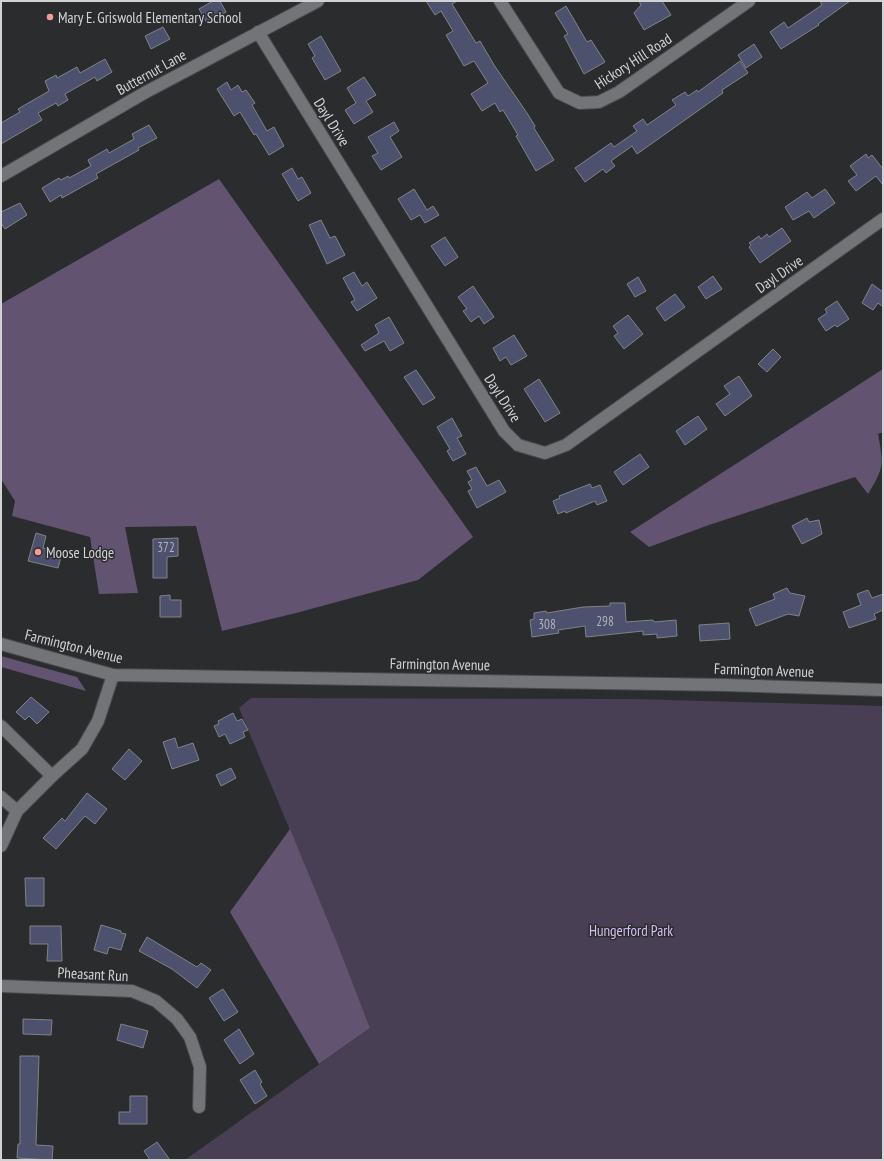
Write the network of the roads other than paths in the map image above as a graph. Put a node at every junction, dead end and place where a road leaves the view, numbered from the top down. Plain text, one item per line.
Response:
1 (318, 1) edge
2 (500, 1) edge
3 (749, 1) edge
4 (258, 32) junction
5 (1, 176) edge
6 (883, 219) edge
7 (1, 644) edge
8 (113, 675) junction
9 (883, 690) edge
10 (1, 726) edge
11 (52, 776) junction
12 (1, 797) edge
13 (17, 811) junction
14 (1, 846) edge
15 (1, 986) edge
16 (199, 1107) dead end

1 - 4 street, Butternut Lane
2 - 3 street, Hickory Hill Road
4 - 5 street, Butternut Lane
4 - 6 street, Dayl Drive
7 - 8 street, Farmington Avenue
8 - 9 street, Farmington Avenue
8 - 11 street
10 - 11 street
11 - 13 street
12 - 13 street
13 - 14 street
15 - 16 street, Pheasant Run

